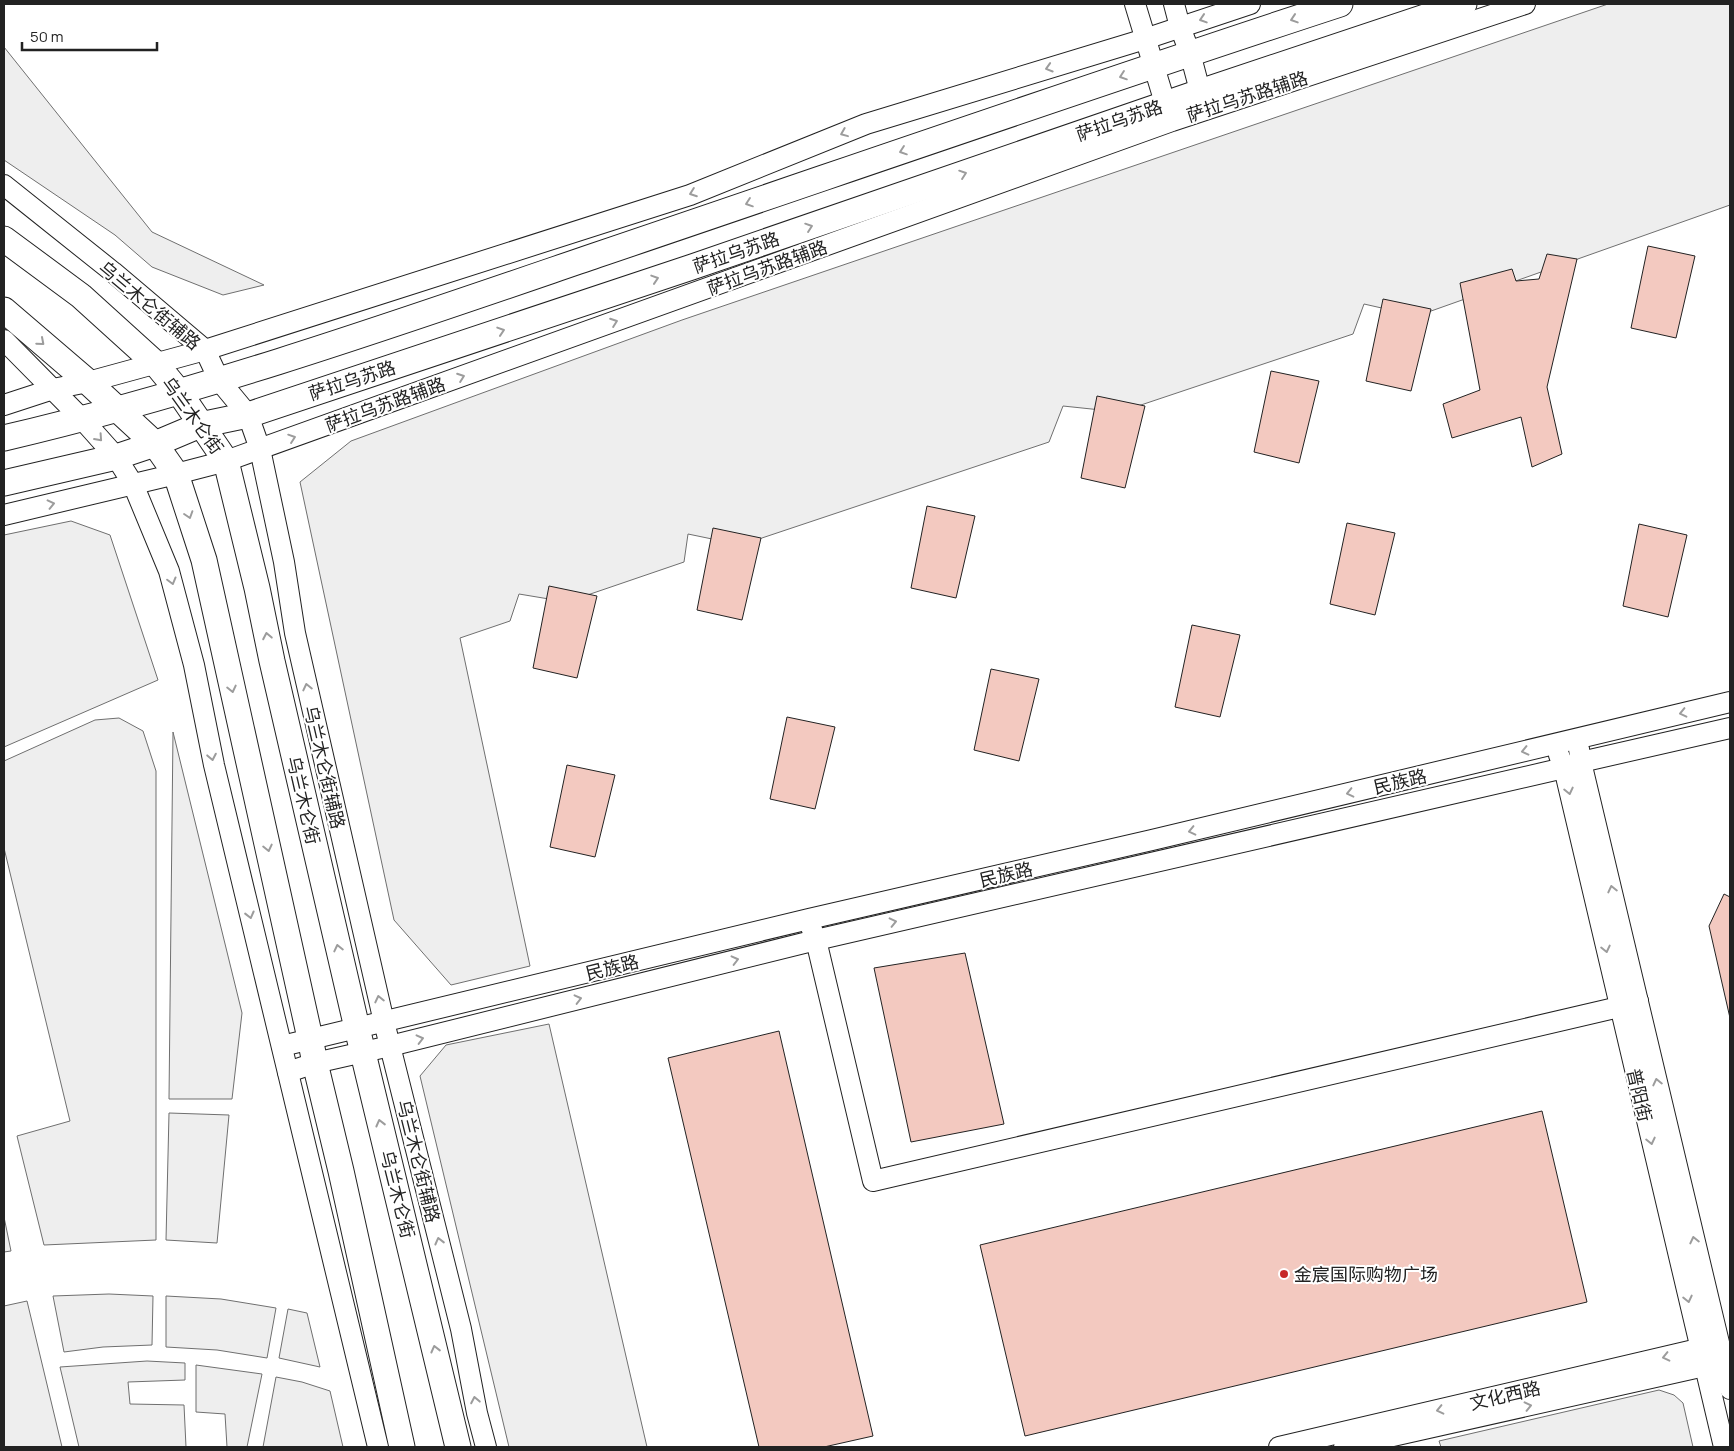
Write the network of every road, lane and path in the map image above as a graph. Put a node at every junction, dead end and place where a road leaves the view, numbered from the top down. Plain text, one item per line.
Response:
1 (1135, 4) edge
2 (1174, 4) edge
3 (1250, 4) edge
4 (1340, 4) edge
5 (1464, 4) edge
6 (1525, 4) edge
7 (1180, 27) junction
8 (1145, 39) junction
9 (1190, 52) junction
10 (1154, 65) junction
11 (1203, 101) junction
12 (1168, 113) junction
13 (4, 185) edge
14 (4, 239) edge
15 (4, 310) edge
16 (4, 340) edge
17 (204, 350) junction
18 (156, 364) junction
19 (219, 380) junction
20 (88, 382) junction
21 (53, 389) junction
22 (179, 392) junction
23 (4, 404) edge
24 (117, 408) junction
25 (248, 415) junction
26 (83, 420) junction
27 (200, 425) junction
28 (4, 438) edge
29 (155, 444) junction
30 (260, 449) junction
31 (116, 457) junction
32 (226, 461) junction
33 (176, 474) junction
34 (4, 483) edge
35 (133, 484) junction
36 (4, 515) edge
37 (1730, 702) edge
38 (1730, 728) edge
39 (1578, 738) junction
40 (1555, 744) junction
41 (1572, 765) junction
42 (809, 919) junction
43 (816, 940) junction
44 (1629, 1004) junction
45 (384, 1022) junction
46 (357, 1028) junction
47 (310, 1038) junction
48 (282, 1046) junction
49 (390, 1046) junction
50 (363, 1052) junction
51 (314, 1063) junction
52 (288, 1072) junction
53 (1718, 1353) edge
54 (1730, 1389) edge
55 (378, 1447) edge
56 (402, 1447) edge
57 (458, 1447) edge
58 (486, 1447) edge
59 (1279, 1447) edge
60 (1344, 1447) edge
61 (1724, 1447) edge

1 - 8 street
2 - 7 street
3 -> 7 street
4 -> 9 main road
5 - 11 main road, 萨拉乌苏路
6 - 11 street, 萨拉乌苏路辅路
7 - 8 street
7 - 9 street
8 - 10 street
8 -> 17 street
9 - 10 main road
9 - 11 street
10 - 12 street
10 -> 19 main road
11 - 12 main road, 萨拉乌苏路
25 -> 12 main road, 萨拉乌苏路
30 -> 12 street, 萨拉乌苏路辅路
13 - 17 street, 乌兰木仑街辅路
14 - 18 main road, 乌兰木仑街
15 -> 20 main road
16 - 21 street
17 - 18 street
17 - 19 street, 乌兰木仑街辅路
18 - 20 street
18 - 22 main road, 乌兰木仑街
19 - 22 main road
19 - 25 street, 乌兰木仑街辅路
20 - 21 street
20 - 24 main road
21 - 23 street
21 - 26 street
22 - 24 main road
22 - 27 main road, 乌兰木仑街
24 - 26 main road
24 - 29 main road
25 - 27 main road, 萨拉乌苏路
25 - 30 street, 乌兰木仑街辅路
26 - 28 main road
26 -> 31 street
27 - 29 main road, 萨拉乌苏路
27 - 32 main road, 乌兰木仑街
29 - 31 main road, 萨拉乌苏路
29 - 33 main road
30 - 32 street, 萨拉乌苏路辅路
45 -> 30 street, 乌兰木仑街辅路
31 - 34 main road, 萨拉乌苏路
31 - 35 street
32 - 33 street, 萨拉乌苏路辅路
46 -> 32 main road, 乌兰木仑街
33 - 35 street, 萨拉乌苏路辅路
33 -> 47 main road
36 -> 35 street, 萨拉乌苏路辅路
35 -> 48 street
37 -> 39 street, 民族路
38 - 41 street, 民族路
39 - 40 street, 民族路
39 - 41 street, 普阳街
40 - 41 street, 普阳街
40 -> 42 street, 民族路
43 -> 41 street, 民族路
41 - 44 street, 普阳街
42 - 43 street
42 - 45 street, 民族路
43 - 44 street
49 -> 43 street, 民族路
44 - 53 street, 普阳街
45 - 46 street, 民族路
45 - 49 street, 乌兰木仑街辅路
46 - 47 street, 民族路
46 - 50 main road, 乌兰木仑街
47 - 48 street, 民族路
47 - 51 main road
48 - 52 street
49 - 50 street, 民族路
58 -> 49 street, 乌兰木仑街辅路
50 - 51 street, 民族路
57 -> 50 main road, 乌兰木仑街
51 - 52 street, 民族路
51 - 56 main road
52 - 55 street
53 - 54 street, 普阳街
53 -> 59 street, 文化西路
60 -> 53 street, 文化西路
53 - 61 street, 普阳街

